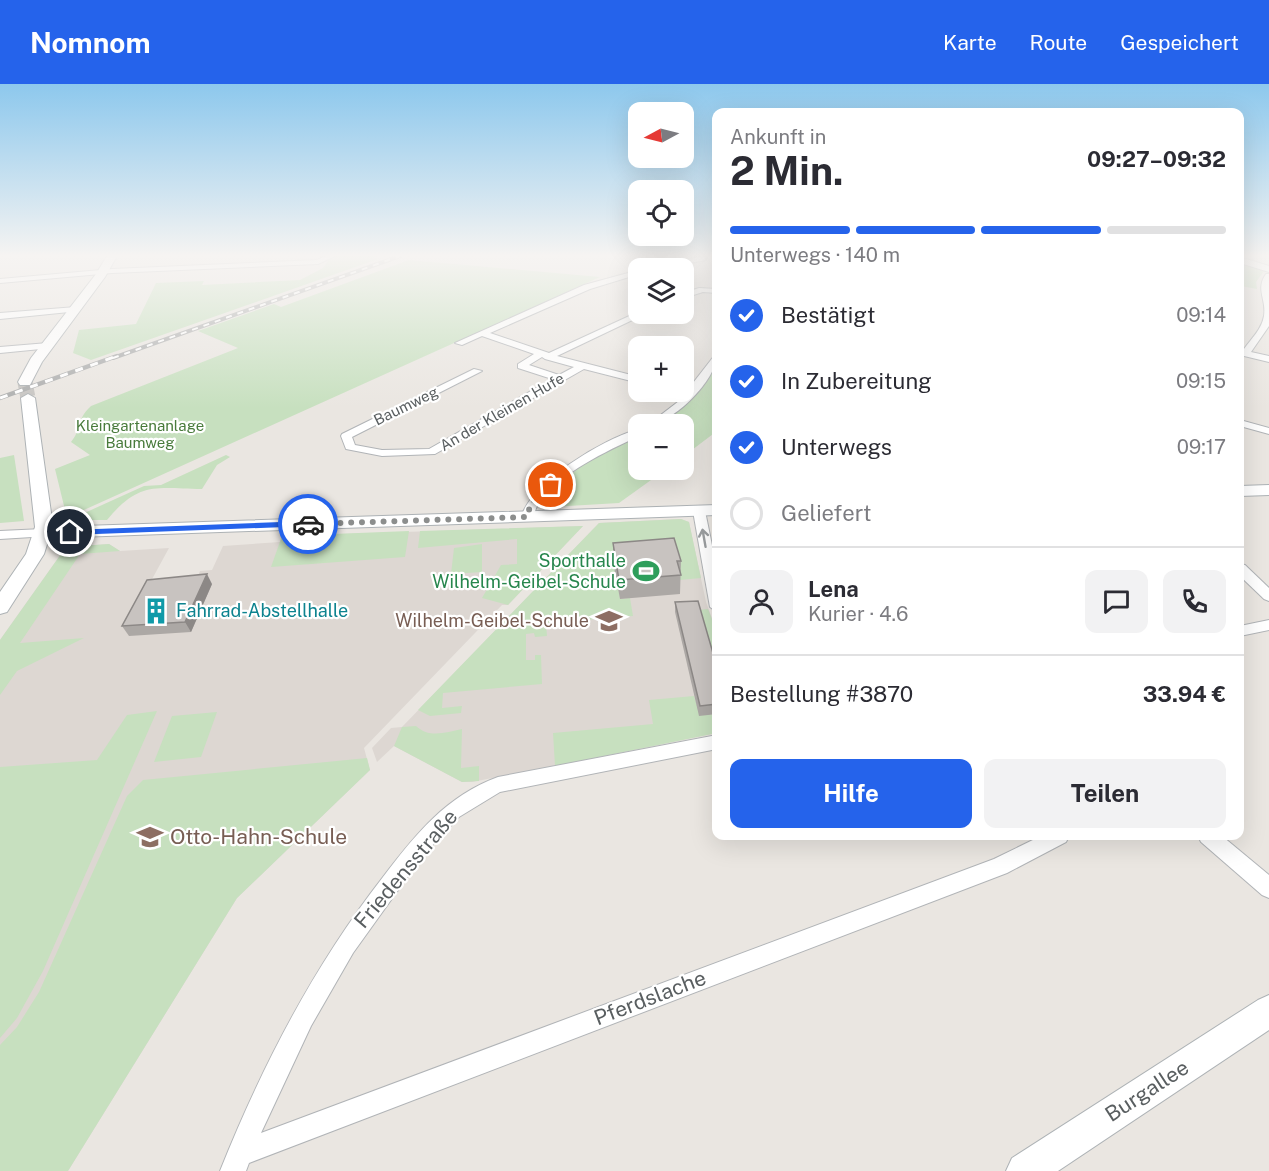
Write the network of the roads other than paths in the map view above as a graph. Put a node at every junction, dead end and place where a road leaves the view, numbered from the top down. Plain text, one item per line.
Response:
1 (542, 307) edge
2 (1268, 307) edge
3 (76, 309) joint
4 (0, 316) edge
5 (628, 319) edge
6 (482, 333) junction
7 (1257, 336) junction
8 (1269, 339) edge
9 (459, 343) dead end
10 (48, 346) junction
11 (0, 350) edge
12 (1244, 352) edge
13 (1244, 353) edge
14 (544, 355) junction
15 (1269, 359) edge
16 (712, 364) edge
17 (581, 368) junction
18 (477, 371) dead end
19 (628, 378) edge
20 (560, 379) junction
21 (694, 384) edge
22 (682, 402) edge
23 (669, 414) edge
24 (1244, 424) edge
25 (1269, 431) edge
26 (628, 437) edge
27 (350, 447) joint
28 (1269, 490) edge
29 (1244, 491) edge
30 (708, 511) edge
31 (527, 517) junction
32 (43, 533) junction
33 (0, 535) edge
34 (712, 554) edge
35 (1244, 572) edge
36 (1269, 596) edge
37 (0, 607) edge
38 (1269, 625) edge
39 (1244, 630) edge
40 (712, 743) edge
41 (1051, 840) edge
42 (1213, 840) edge
43 (1269, 888) edge
44 (1269, 1011) edge
45 (236, 1162) edge
46 (1025, 1171) edge

1 - 6 street
2 - 7 street
3 - 4 street
3 - 10 main road
5 - 14 street
6 - 9 street
6 - 14 street
7 - 8 street
7 - 12 street
10 - 11 street
10 - 32 main road
13 - 15 street
14 - 17 street
14 - 20 street
16 - 21 street
17 - 19 street
17 - 20 street, An der Kleinen Hufe
18 - 27 street, Baumweg
20 - 27 street, An der Kleinen Hufe
22 - 23 street
24 - 25 street
26 - 31 street
28 - 29 main road
30 - 31 main road
34 -> 30 street
31 - 32 main road
32 - 33 street
32 - 37 main road
35 - 36 street
38 - 39 street
40 - 45 street, Friedensstraße
41 - 45 street, Pferdslache
42 - 43 street
44 - 46 main road, Burgallee

